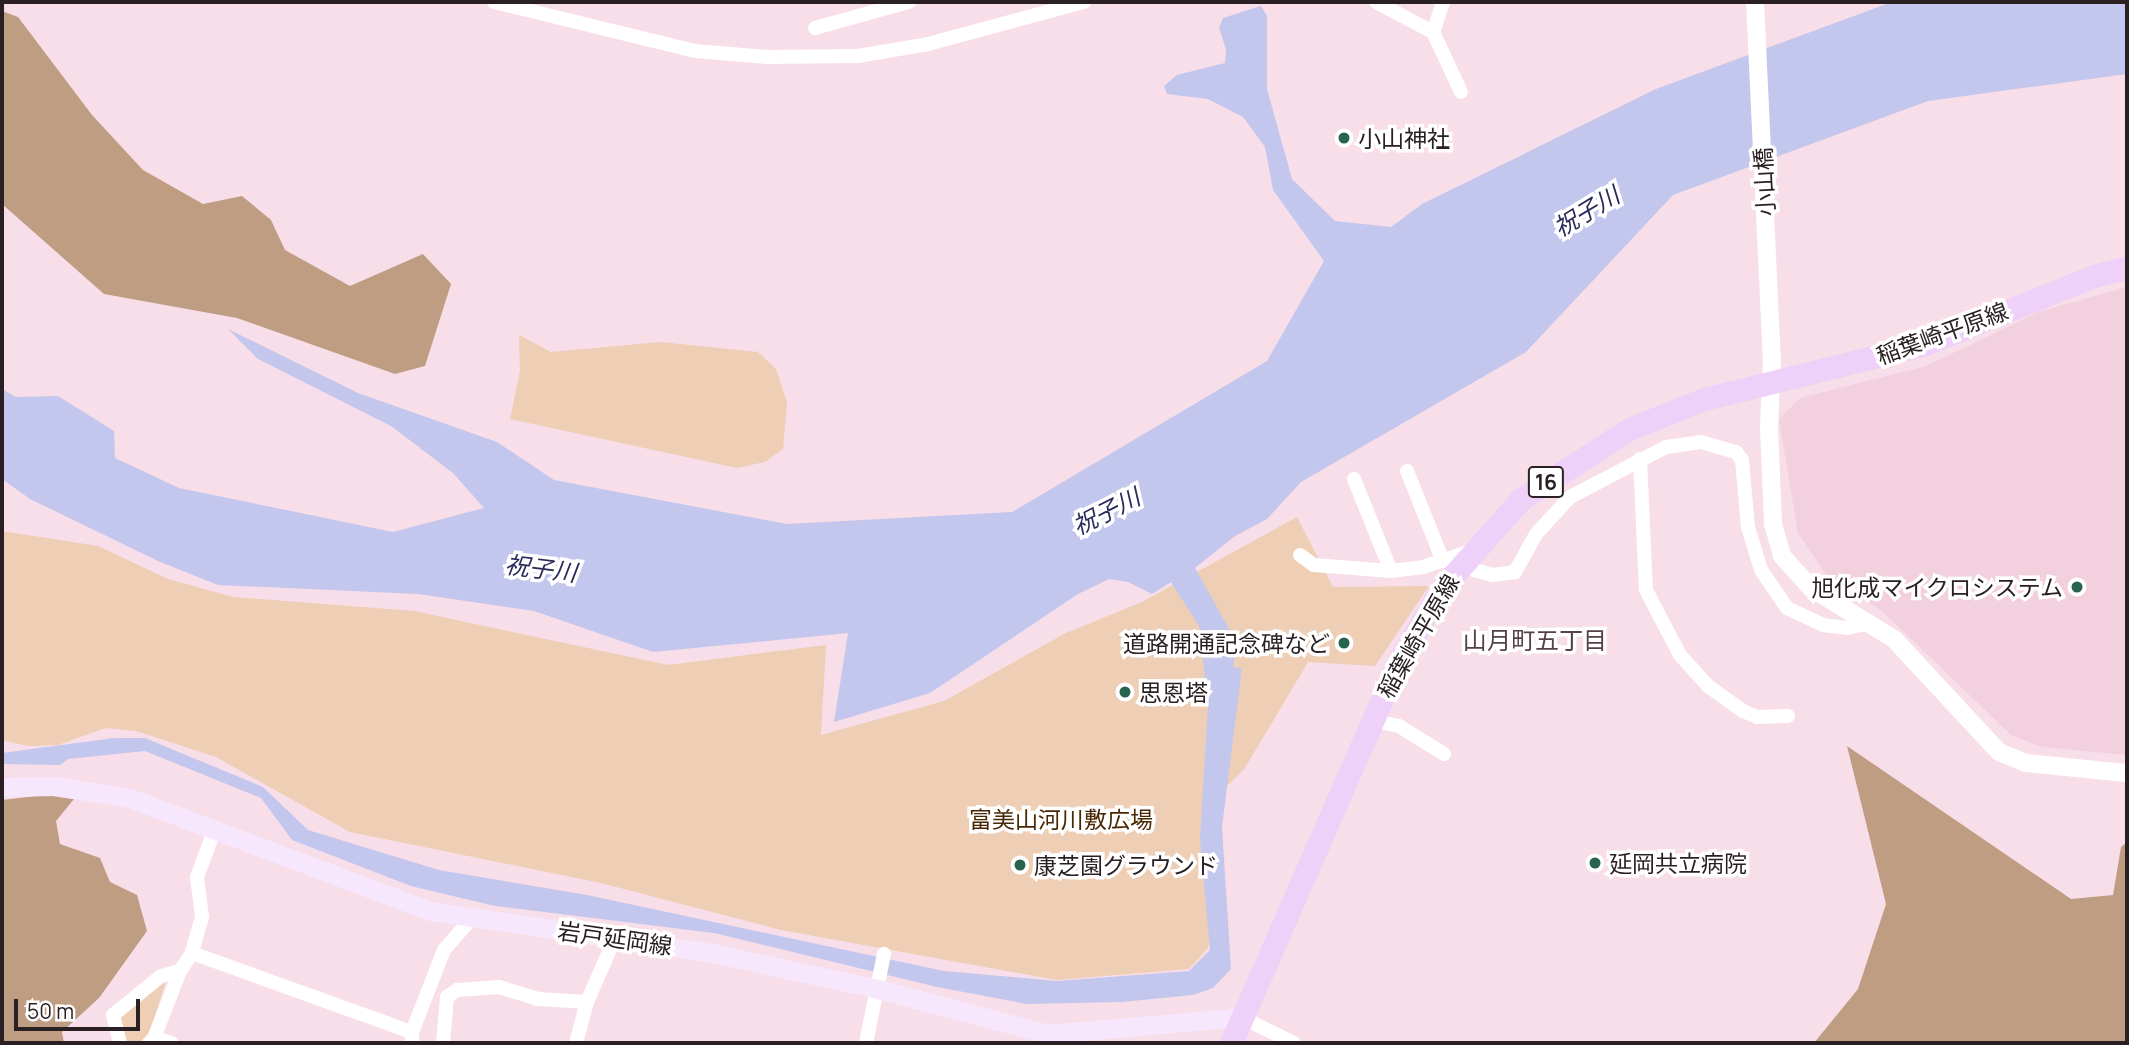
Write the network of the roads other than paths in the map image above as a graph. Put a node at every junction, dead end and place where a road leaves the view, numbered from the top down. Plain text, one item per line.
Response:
1 (494, 2) edge
2 (909, 2) edge
3 (1084, 2) edge
4 (1376, 2) edge
5 (1443, 2) edge
6 (1755, 2) edge
7 (815, 28) dead end
8 (1433, 32) junction
9 (1461, 92) dead end
10 (2127, 268) edge
11 (1771, 372) junction
12 (1640, 459) junction
13 (1407, 471) dead end
14 (1354, 479) dead end
15 (1773, 524) junction
16 (1748, 527) junction
17 (1300, 555) dead end
18 (1458, 559) junction
19 (1391, 571) junction
20 (1871, 623) junction
21 (1787, 716) dead end
22 (1371, 720) junction
23 (1444, 754) dead end
24 (2127, 773) edge
25 (2, 787) edge
26 (214, 831) junction
27 (470, 920) junction
28 (615, 938) junction
29 (192, 953) junction
30 (884, 954) dead end
31 (180, 971) junction
32 (874, 988) junction
33 (587, 1002) junction
34 (1241, 1017) junction
35 (412, 1038) edge
36 (1046, 1039) edge
37 (151, 1041) edge
38 (120, 1043) edge
39 (171, 1043) edge
40 (443, 1043) edge
41 (576, 1043) edge
42 (866, 1043) edge
43 (1231, 1043) edge
44 (1294, 1043) edge

1 - 3 street
2 - 7 street
4 - 8 street
5 - 8 street
6 - 11 street, 小山橋
8 - 9 street
10 - 11 main road, 稲葉崎平原線 / 16
11 - 15 street, 小山橋
11 - 18 main road, 稲葉崎平原線 / 16
12 - 16 street
12 - 18 street
12 - 21 street
13 - 18 street
14 - 19 street
15 - 16 street
15 - 20 street, 小山橋
16 - 20 street
17 - 19 street
18 - 19 street
18 - 22 main road, 稲葉崎平原線 / 16
20 - 24 street, 小山橋
22 - 23 street
22 - 34 main road, 稲葉崎平原線 / 16
25 - 26 main road, 岩戸延岡線
26 - 27 main road, 岩戸延岡線
26 - 29 street
27 - 28 main road, 岩戸延岡線
27 - 35 street
28 - 32 main road, 岩戸延岡線
28 - 33 street
29 - 31 street
29 - 35 street
30 - 32 street
31 - 37 street
31 - 38 street
32 - 36 main road, 岩戸延岡線
32 - 42 street
33 - 40 street
33 - 41 street
34 - 36 main road, 岩戸延岡線
34 - 43 main road, 稲葉崎平原線 / 16
34 - 44 street
37 - 39 street

